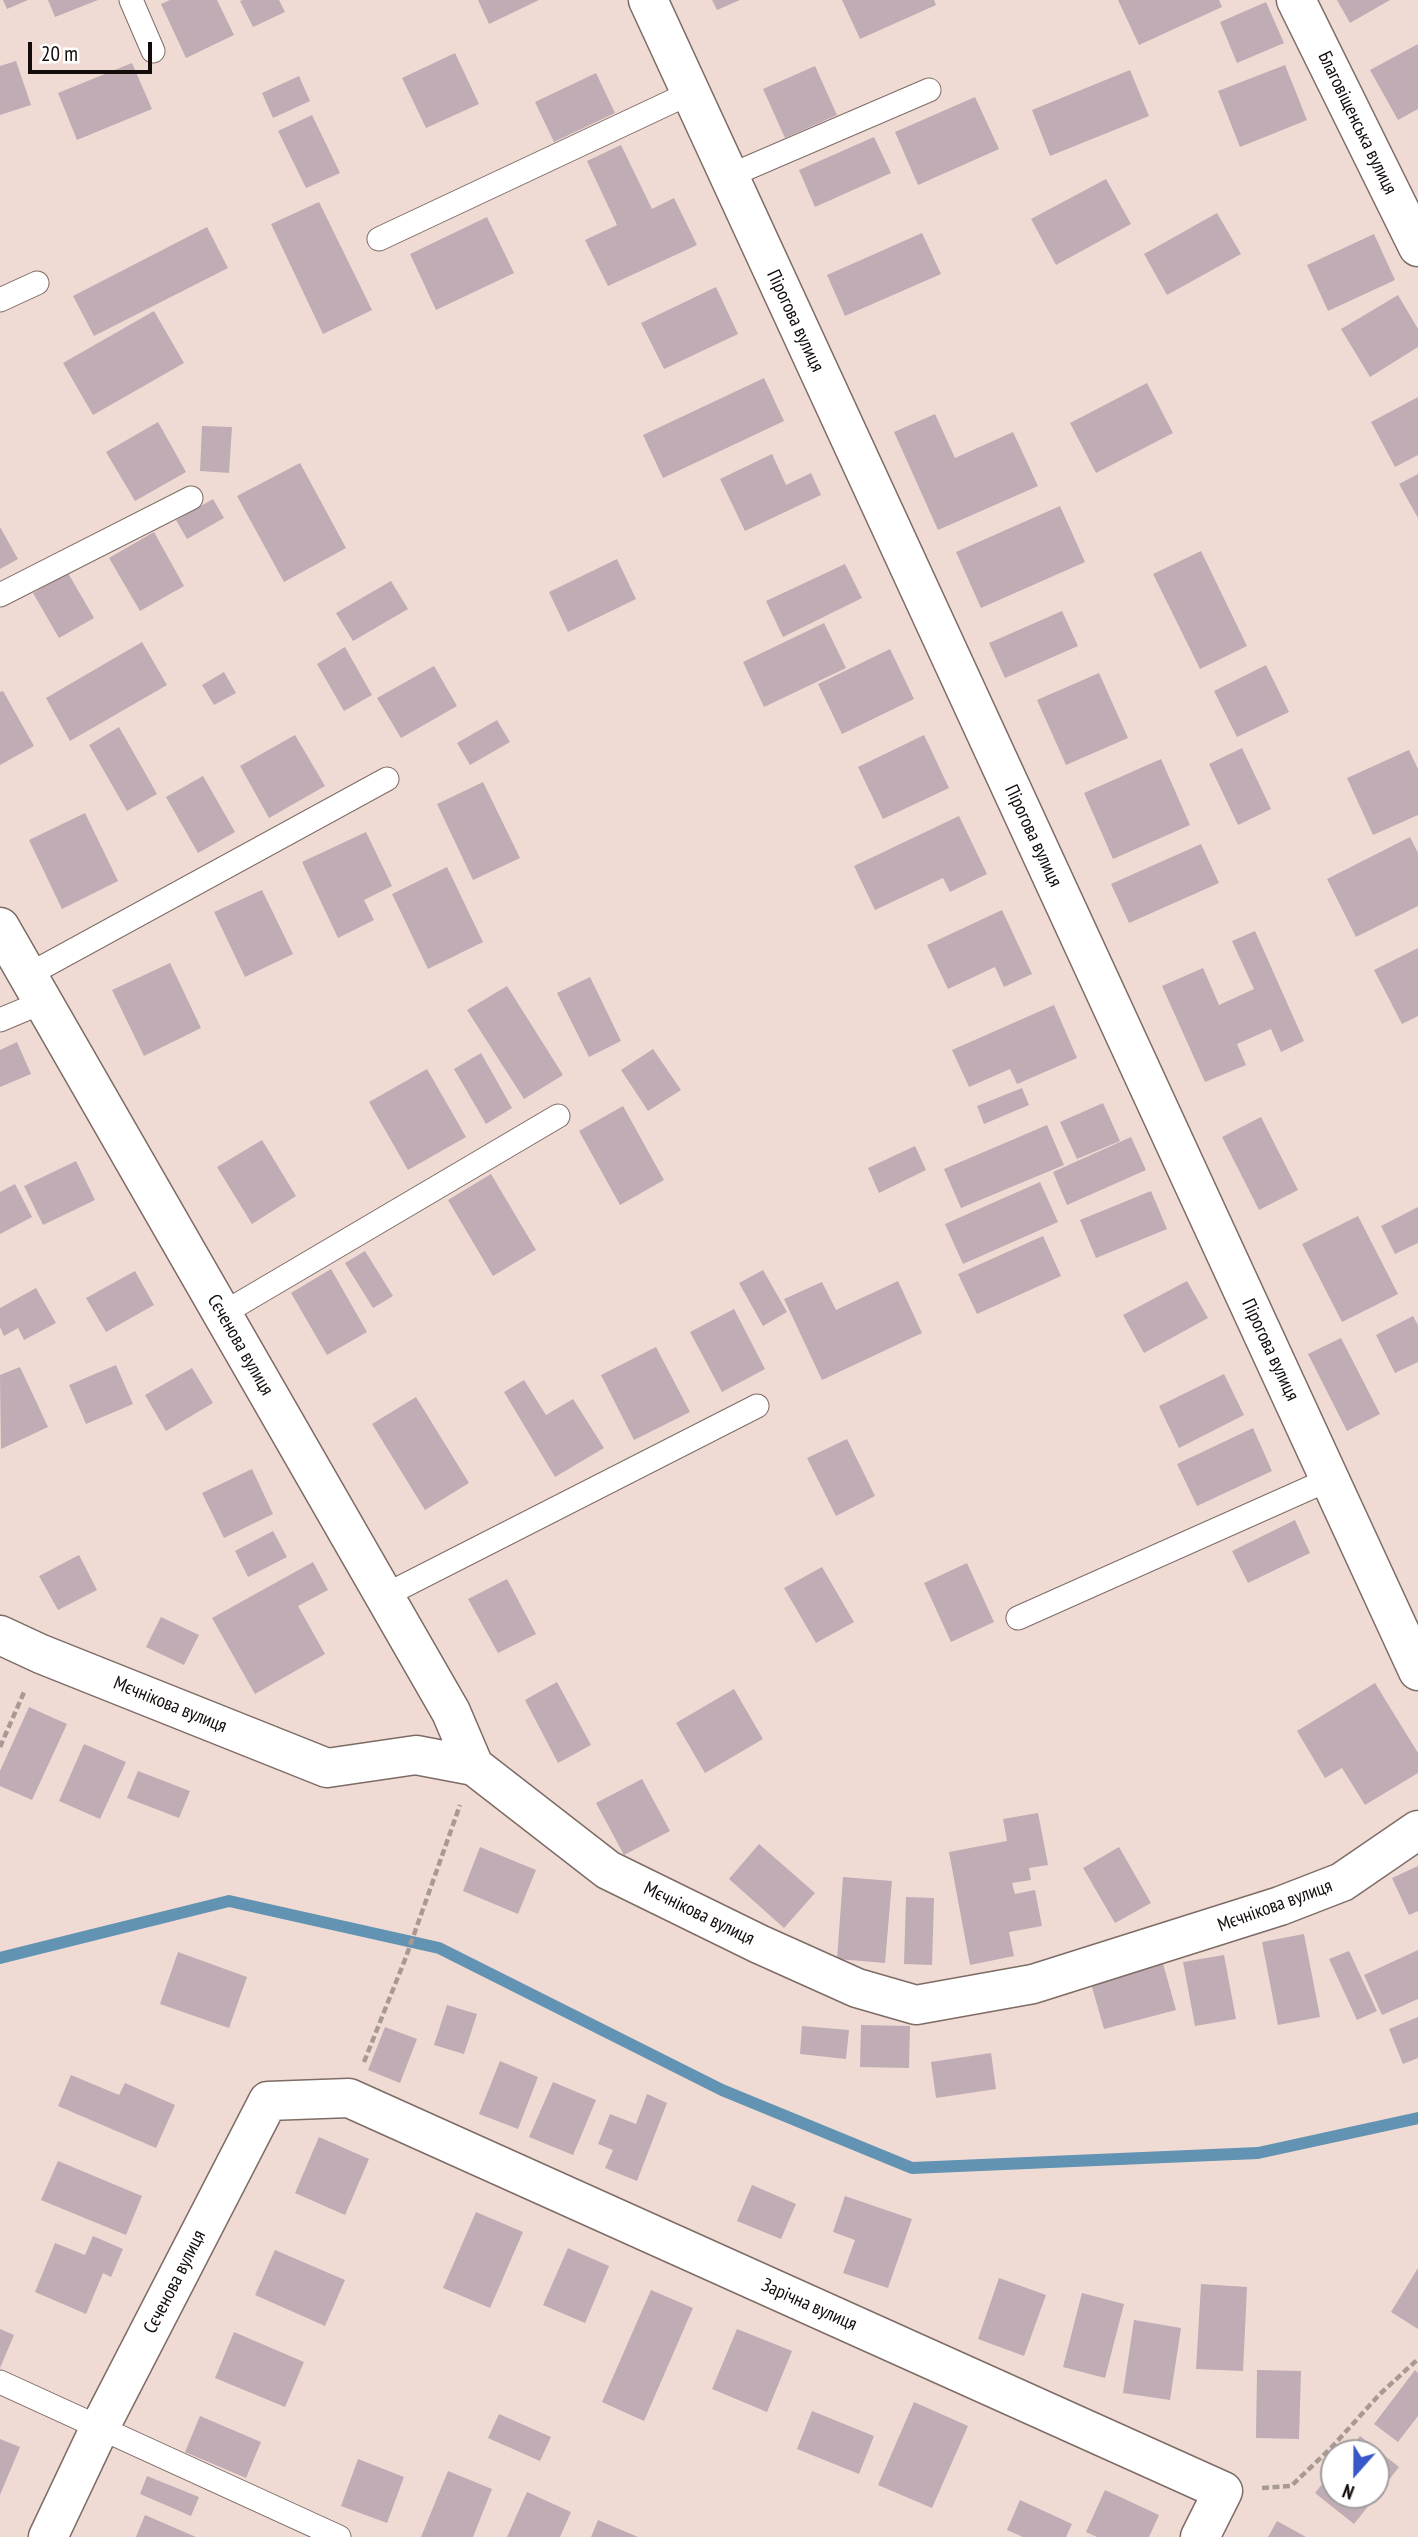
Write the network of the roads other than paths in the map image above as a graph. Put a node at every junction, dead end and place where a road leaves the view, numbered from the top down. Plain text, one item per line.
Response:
1 (131, 0) edge
2 (648, 0) edge
3 (1296, 0) edge
4 (153, 51) dead end
5 (929, 90) dead end
6 (690, 93) junction
7 (729, 176) junction
8 (379, 239) dead end
9 (1418, 247) edge
10 (37, 283) dead end
11 (0, 300) edge
12 (191, 498) dead end
13 (0, 595) edge
14 (387, 779) dead end
15 (0, 927) edge
16 (35, 988) junction
17 (0, 1020) edge
18 (558, 1116) dead end
19 (222, 1314) junction
20 (757, 1406) dead end
21 (1330, 1479) junction
22 (384, 1595) junction
23 (1018, 1618) dead end
24 (0, 1635) edge
25 (1418, 1671) edge
26 (474, 1766) junction
27 (1418, 1830) edge
28 (349, 2098) joint
29 (0, 2382) edge
30 (100, 2427) junction
31 (48, 2537) edge
32 (339, 2537) edge
33 (1200, 2537) edge

1 - 4 lane
2 - 6 street, Пірогова вулиця
3 - 9 street, Благовіщенська вулиця
5 - 7 lane
6 - 7 street, Пірогова вулиця
6 - 8 lane
7 - 21 street, Пірогова вулиця
10 - 11 lane
12 - 13 lane
14 - 16 lane
15 - 16 street, Сєченова вулиця
16 - 17 lane
16 - 19 street, Сєченова вулиця
18 - 19 lane
19 - 22 street, Сєченова вулиця
20 - 22 lane
21 - 23 lane
21 - 25 street, Пірогова вулиця
22 - 26 street, Сєченова вулиця
24 - 26 street, Мєчнікова вулиця
26 - 27 street, Мєчнікова вулиця
28 - 30 street, Сєченова вулиця
28 - 33 street, Зарічна вулиця
29 - 30 lane
30 - 31 street, Сєченова вулиця
30 - 32 lane

